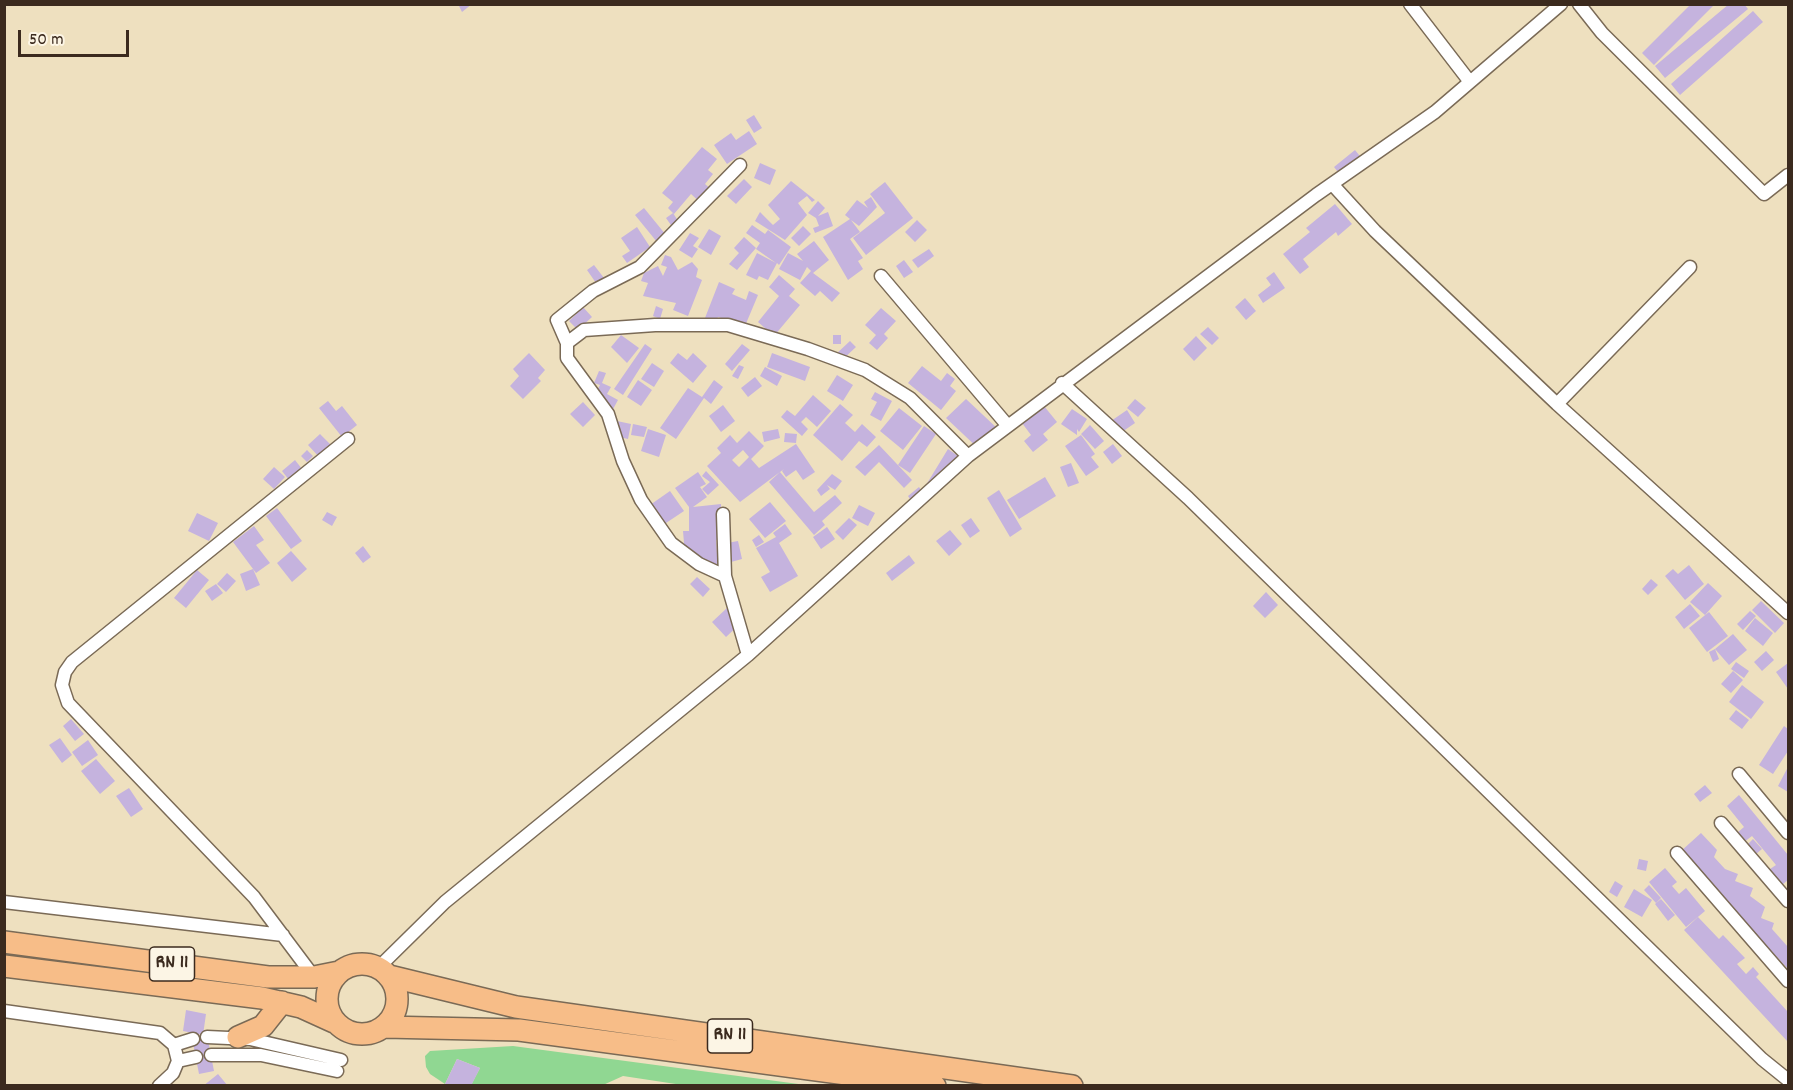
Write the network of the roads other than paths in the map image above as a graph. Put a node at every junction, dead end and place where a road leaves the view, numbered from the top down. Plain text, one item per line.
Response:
1 (1410, 4) edge
2 (1561, 4) edge
3 (1579, 4) edge
4 (1470, 82) junction
5 (740, 165) dead end
6 (1788, 175) edge
7 (1332, 184) junction
8 (1690, 267) dead end
9 (881, 276) dead end
10 (567, 343) junction
11 (1063, 384) junction
12 (1557, 404) junction
13 (1008, 426) junction
14 (348, 439) dead end
15 (968, 456) junction
16 (723, 514) dead end
17 (725, 576) junction
18 (1788, 613) edge
19 (748, 655) junction
20 (1739, 774) dead end
21 (1721, 823) dead end
22 (1788, 833) edge
23 (1677, 853) dead end
24 (1788, 901) edge
25 (4, 902) edge
26 (283, 935) junction
27 (4, 942) edge
28 (4, 966) edge
29 (339, 972) junction
30 (384, 972) junction
31 (314, 977) junction
32 (1788, 981) edge
33 (282, 1002) junction
34 (4, 1011) edge
35 (334, 1022) junction
36 (385, 1027) junction
37 (207, 1037) dead end
38 (238, 1037) junction
39 (193, 1039) dead end
40 (174, 1045) junction
41 (211, 1055) dead end
42 (196, 1057) dead end
43 (178, 1061) junction
44 (1788, 1080) edge
45 (159, 1086) edge
46 (935, 1086) edge
47 (1072, 1086) edge

1 - 4 street
2 - 4 street
3 - 6 street
4 - 7 street
5 - 10 street
7 - 11 street
7 - 12 street
8 - 12 street
9 - 13 street
10 - 15 street
10 - 17 street
11 - 13 street
11 - 44 street
12 - 18 street
13 - 15 street
14 - 26 street
15 - 19 street
16 - 17 street
17 - 19 street
19 - 30 street
20 - 22 street
21 - 24 street
23 - 32 street
25 - 26 street
26 - 31 street
27 - 31 highway, RN 11
28 - 33 highway, RN 11
29 - 30 highway
29 - 31 highway, RN 11
29 - 35 highway
30 - 36 highway
30 - 47 highway, RN 11
33 - 35 highway, RN 11
33 - 38 highway
34 - 40 street
35 - 36 highway
36 - 46 highway, RN 11
37 - 38 street
38 - 41 street
39 - 40 street
40 - 43 street
42 - 43 street
43 - 45 street

